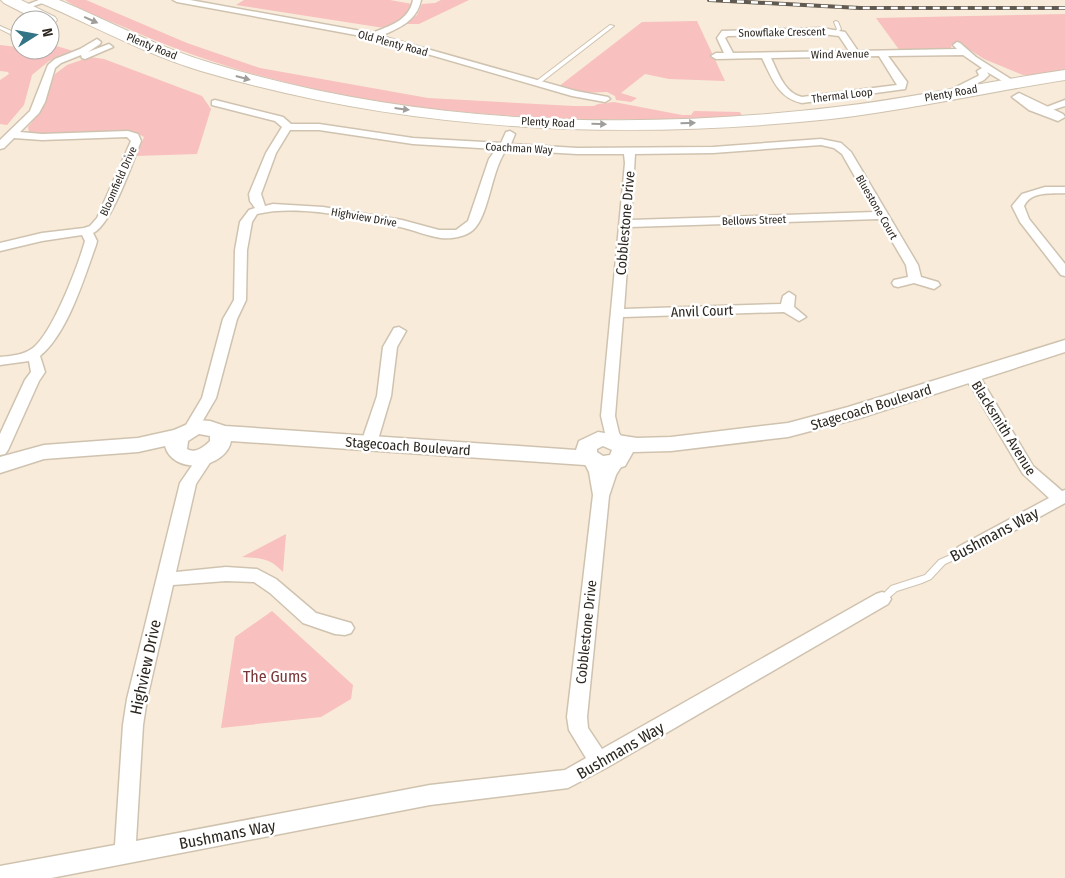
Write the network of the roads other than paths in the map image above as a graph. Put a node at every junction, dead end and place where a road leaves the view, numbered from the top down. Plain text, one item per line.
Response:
1 (46, 0) edge
2 (177, 0) edge
3 (417, 0) edge
4 (20, 3) edge
5 (33, 10) edge
6 (612, 26) dead end
7 (114, 30) junction
8 (79, 35) dead end
9 (373, 36) junction
10 (103, 45) junction
11 (881, 53) junction
12 (856, 54) junction
13 (126, 55) dead end
14 (765, 55) junction
15 (716, 56) dead end
16 (730, 56) junction
17 (979, 64) junction
18 (170, 72) dead end
19 (48, 74) junction
20 (1065, 75) edge
21 (537, 83) junction
22 (1065, 89) edge
23 (951, 94) junction
24 (605, 98) dead end
25 (1035, 99) edge
26 (215, 103) dead end
27 (1065, 103) edge
28 (287, 127) junction
29 (12, 135) junction
30 (499, 140) junction
31 (829, 142) joint
32 (0, 146) edge
33 (629, 151) junction
34 (1065, 190) edge
35 (261, 209) junction
36 (882, 215) junction
37 (625, 224) junction
38 (86, 231) junction
39 (0, 247) edge
40 (1065, 272) edge
41 (915, 279) junction
42 (898, 283) dead end
43 (934, 285) dead end
44 (617, 314) junction
45 (799, 318) dead end
46 (399, 331) dead end
47 (1065, 346) edge
48 (31, 359) junction
49 (1, 361) edge
50 (970, 376) junction
51 (209, 398) junction
52 (608, 416) junction
53 (198, 442) junction
54 (369, 443) junction
55 (591, 451) junction
56 (618, 452) junction
57 (3, 460) edge
58 (188, 483) junction
59 (601, 496) junction
60 (1063, 497) edge
61 (964, 552) joint
62 (164, 579) junction
63 (882, 599) joint
64 (345, 628) dead end
65 (599, 762) junction
66 (125, 854) junction
67 (0, 877) edge

1 - 4 street
1 -> 7 highway, Plenty Road
2 - 9 street, Old Plenty Road
3 - 9 street
4 - 5 highway
6 - 21 lane
7 - 10 highway
7 -> 23 highway, Plenty Road
8 - 10 highway, Plenty Road
9 - 21 street, Old Plenty Road
10 - 13 highway, Plenty Road
10 - 19 street
10 - 19 street
11 - 12 street, Wind Avenue
11 - 14 street, Thermal Loop
11 - 17 street, Wind Avenue
12 - 14 street, Wind Avenue
12 - 16 street, Snowflake Crescent
14 - 16 street, Wind Avenue
15 - 16 street, Wind Avenue
17 - 23 street
17 - 25 street
17 - 25 street
18 - 30 highway, Plenty Road
19 - 29 street
20 - 25 highway, Plenty Road
21 - 24 street, Old Plenty Road
22 - 25 highway, Plenty Road
23 - 25 highway, Plenty Road
25 - 27 street, Plenty Road
25 - 30 highway, Plenty Road
26 - 28 street, Coachman Way
28 - 30 street, Coachman Way
28 - 35 street
29 - 32 street
29 - 38 street, Bloomfield Drive
30 - 33 street, Coachman Way
30 - 35 street, Highview Drive
31 - 33 street, Coachman Way
31 - 36 street, Bluestone Court
33 - 37 street, Cobblestone Drive
34 - 40 street
35 - 51 street, Highview Drive
36 - 37 street, Bellows Street
36 - 41 street, Bluestone Court
37 - 44 street, Cobblestone Drive
38 - 39 street
38 - 48 street
41 - 42 street
41 - 43 street
44 - 45 street, Anvil Court
44 - 52 street, Cobblestone Drive
46 - 54 street
47 - 50 street, Stagecoach Boulevard
48 - 49 street
48 - 57 street
50 - 56 street, Stagecoach Boulevard
50 - 60 street, Blacksmith Avenue
51 - 53 street, Highview Drive
51 - 53 street, Highview Drive
52 - 55 street, Cobblestone Drive
52 - 56 street, Cobblestone Drive
53 - 54 street, Stagecoach Boulevard
53 - 57 street, Stagecoach Boulevard
53 - 58 street, Highview Drive
53 - 58 street, Highview Drive
54 - 55 street, Stagecoach Boulevard
55 - 56 street, Stagecoach Boulevard
55 - 59 street, Cobblestone Drive
56 - 59 street, Cobblestone Drive
58 - 62 street, Highview Drive
59 - 65 street, Cobblestone Drive
60 - 61 street, Bushmans Way
61 - 63 lane, Bushmans Way
62 - 64 street
62 - 66 street, Highview Drive
63 - 65 street, Bushmans Way
65 - 66 street, Bushmans Way
66 - 67 street, Bushmans Way

